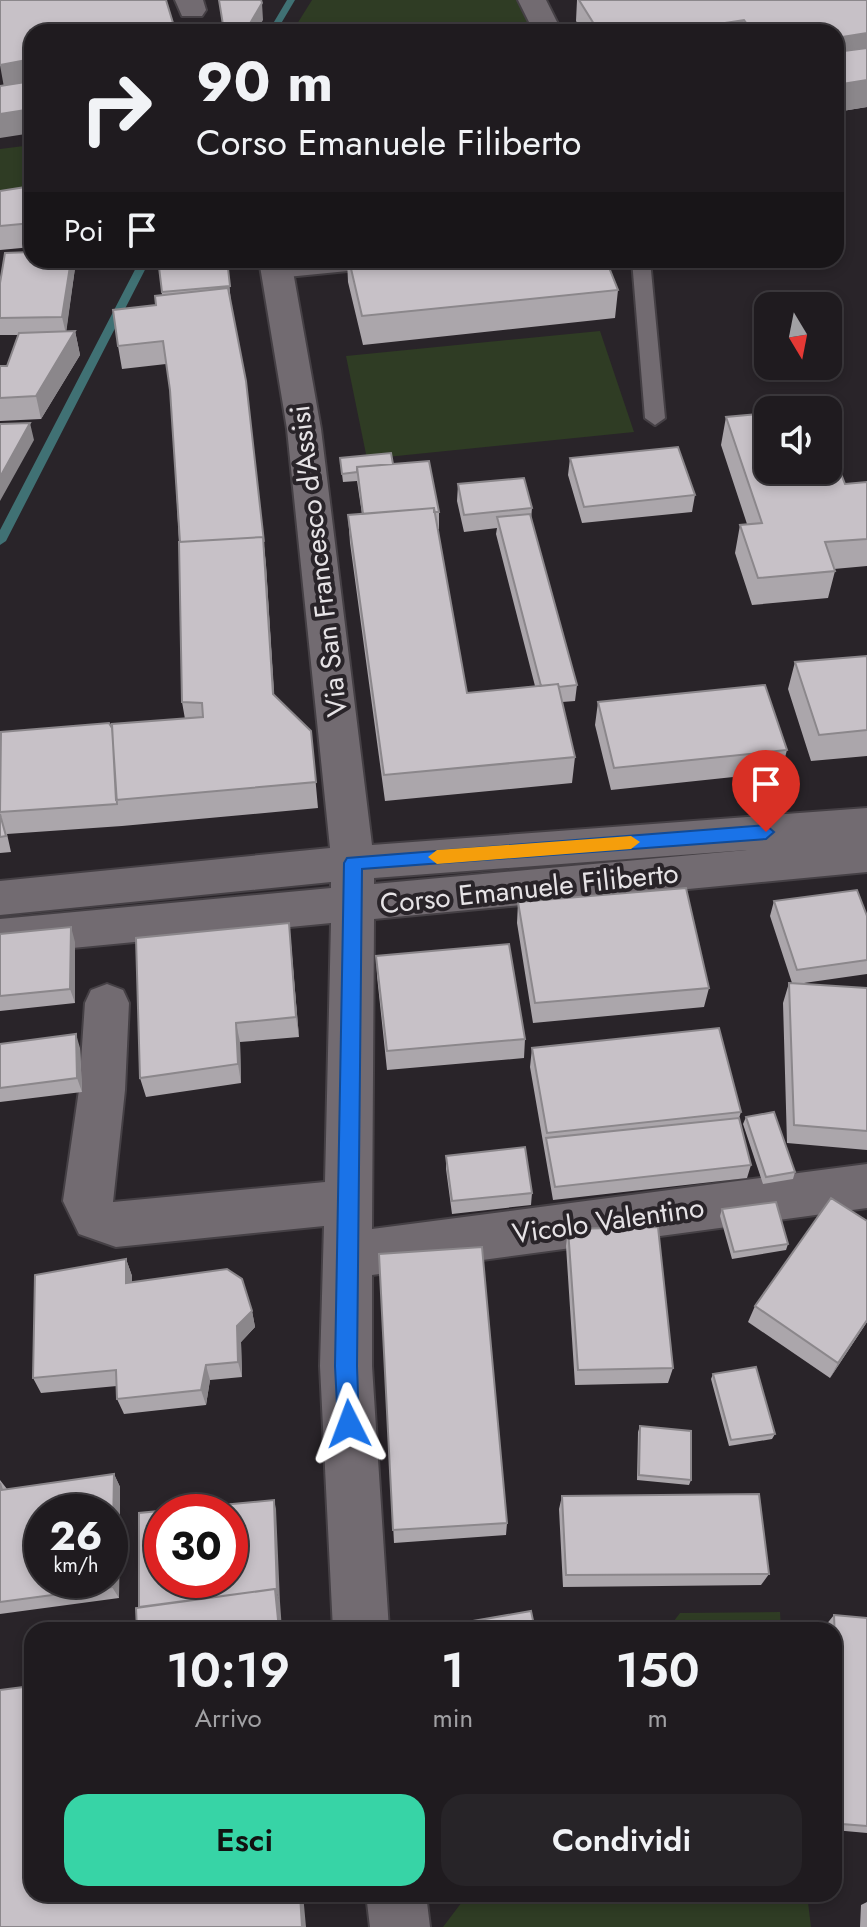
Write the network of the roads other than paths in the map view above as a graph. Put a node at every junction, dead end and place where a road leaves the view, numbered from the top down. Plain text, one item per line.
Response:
1 (532, 0) edge
2 (544, 24) edge
3 (276, 268) edge
4 (642, 268) edge
5 (655, 418) dead end
6 (867, 824) edge
7 (867, 855) edge
8 (353, 884) junction
9 (0, 898) edge
10 (0, 937) edge
11 (107, 1003) dead end
12 (867, 1186) edge
13 (349, 1201) junction
14 (350, 1255) junction
15 (360, 1622) edge
16 (397, 1902) edge
17 (400, 1927) edge

1 - 2 street
3 - 8 street, Via San Francesco d'Assisi
4 - 5 lane
6 - 8 street, Corso Emanuele Filiberto
7 - 8 street, Corso Emanuele Filiberto
8 - 9 street, Corso Emanuele Filiberto
8 - 10 street, Corso Emanuele Filiberto
8 - 13 street, Via San Francesco d'Assisi
11 - 13 street
12 - 14 street, Vicolo Valentino
13 - 14 street, Via San Francesco d'Assisi
14 - 15 street, Via San Francesco d'Assisi
16 - 17 street

